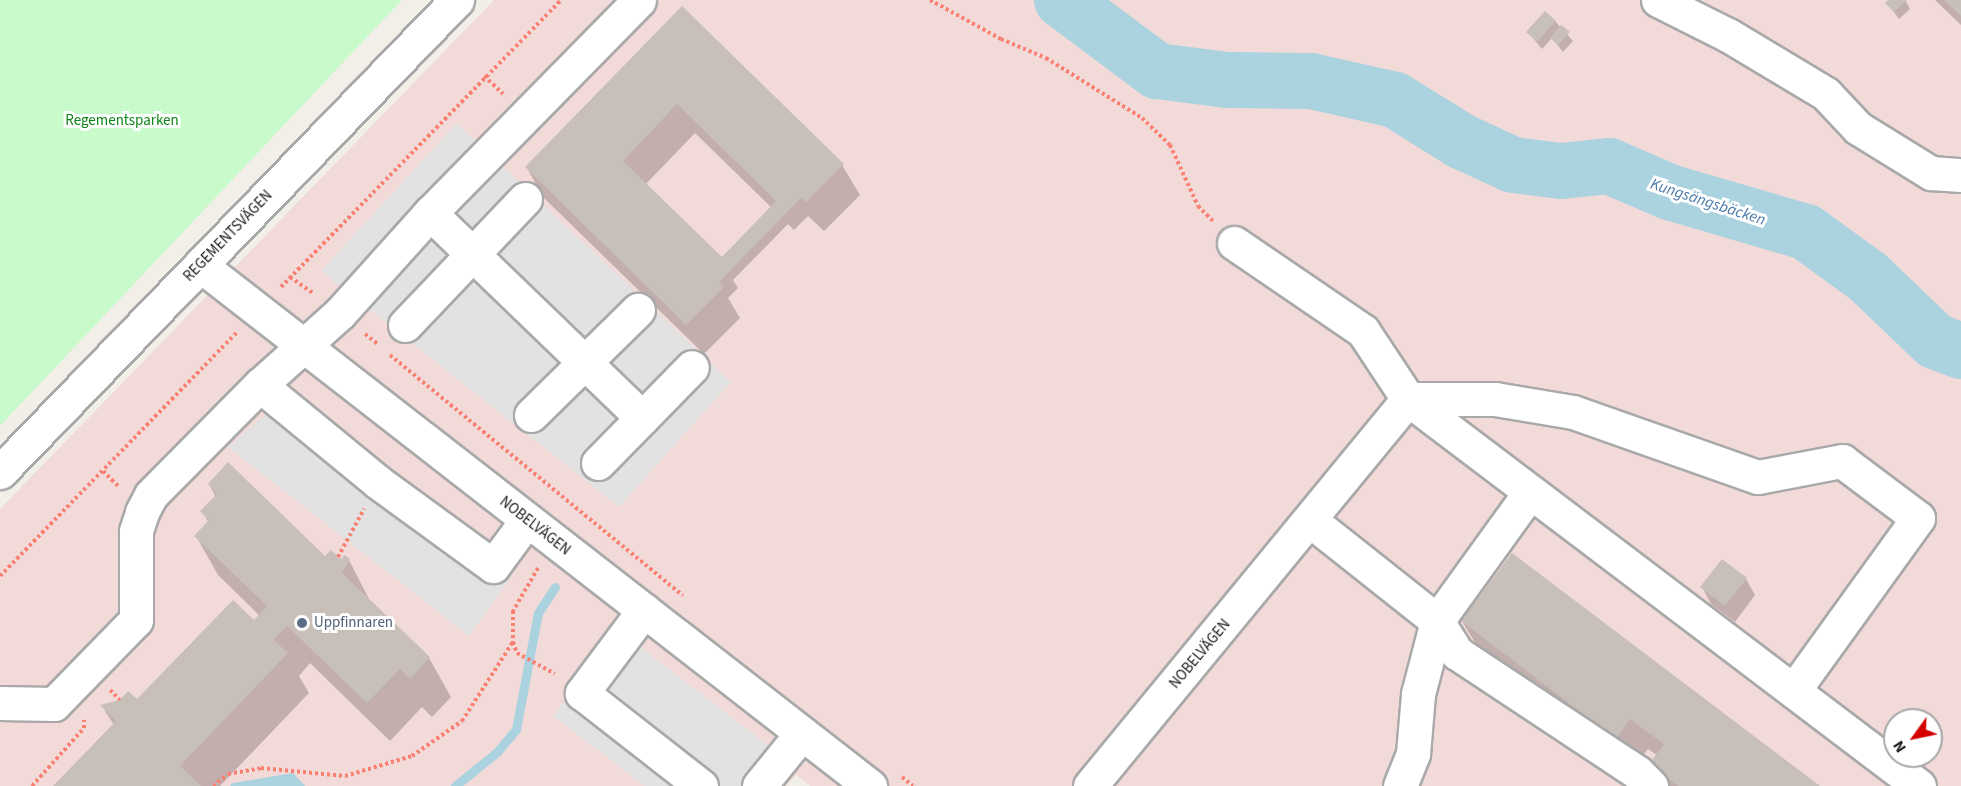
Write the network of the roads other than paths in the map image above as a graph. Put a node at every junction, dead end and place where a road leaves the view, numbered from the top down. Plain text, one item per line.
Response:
1 (457, 0) edge
2 (639, 0) edge
3 (1658, 0) edge
4 (1961, 175) edge
5 (525, 199) dead end
6 (430, 213) junction
7 (1234, 243) road end
8 (473, 254) junction
9 (200, 265) junction
10 (638, 310) dead end
11 (405, 325) dead end
12 (302, 345) junction
13 (584, 363) junction
14 (692, 367) dead end
15 (260, 385) junction
16 (1408, 399) junction
17 (531, 415) dead end
18 (642, 418) junction
19 (598, 464) dead end
20 (0, 472) edge
21 (1530, 492) junction
22 (527, 520) junction
23 (1311, 521) junction
24 (644, 610) junction
25 (1437, 621) junction
26 (1793, 691) junction
27 (0, 703) edge
28 (802, 733) junction
29 (1589, 744) junction
30 (882, 778) edge
31 (701, 786) edge
32 (759, 786) edge
33 (1090, 786) edge
34 (1400, 786) edge
35 (1615, 786) edge
36 (1651, 786) edge
37 (1919, 786) edge

1 - 9 street, REGEMENTSVÄGEN
2 - 6 street
3 - 4 street
5 - 8 street
6 - 8 street
6 - 12 street
7 - 16 street
8 - 11 street
8 - 13 street
9 - 12 street, NOBELVÄGEN
9 - 20 street, REGEMENTSVÄGEN
10 - 13 street
12 - 15 street
12 - 22 street, NOBELVÄGEN
13 - 17 street
13 - 18 street
14 - 18 street
15 - 22 street
15 - 27 street
16 - 21 street
16 - 23 street, NOBELVÄGEN
16 - 26 street
18 - 19 street
21 - 25 street
21 - 26 street
22 - 24 street, NOBELVÄGEN
23 - 25 street
23 - 33 street, NOBELVÄGEN
24 - 28 street, NOBELVÄGEN
24 - 31 street
25 - 29 street
25 - 34 street
26 - 37 street
28 - 30 street, NOBELVÄGEN
28 - 32 street
29 - 35 street
29 - 36 street

